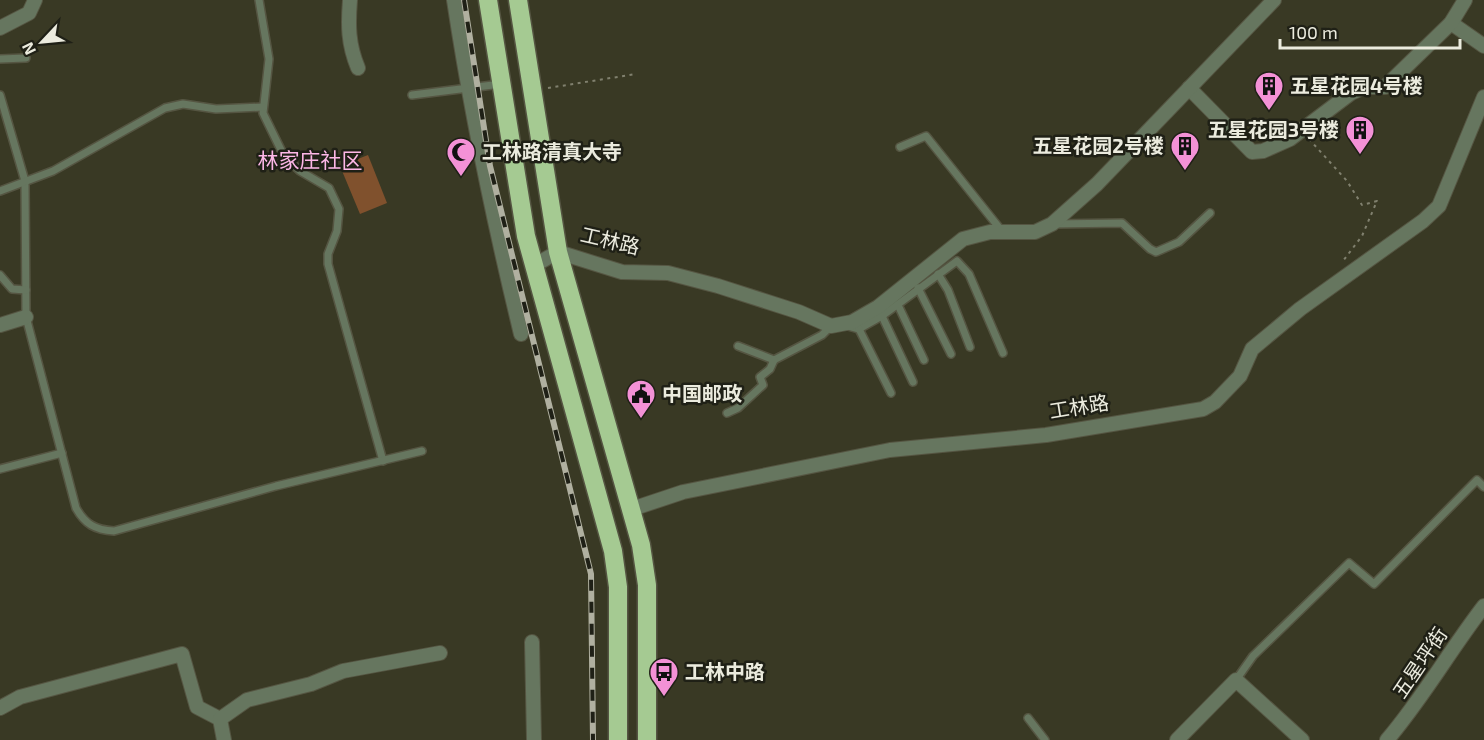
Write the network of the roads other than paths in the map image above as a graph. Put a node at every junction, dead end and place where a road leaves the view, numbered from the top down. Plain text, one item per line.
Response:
1 (35, 0) edge
2 (259, 0) edge
3 (351, 0) edge
4 (454, 0) edge
5 (488, 0) edge
6 (518, 0) edge
7 (1274, 0) edge
8 (1466, 0) edge
9 (1451, 23) junction
10 (1, 24) edge
11 (1484, 46) edge
12 (26, 58) dead end
13 (0, 59) edge
14 (358, 68) dead end
15 (501, 84) junction
16 (1189, 88) junction
17 (467, 89) junction
18 (0, 95) edge
19 (412, 95) dead end
20 (1484, 97) edge
21 (263, 107) junction
22 (900, 147) dead end
23 (25, 181) junction
24 (0, 190) edge
25 (1210, 213) dead end
26 (1052, 224) junction
27 (1002, 232) junction
28 (558, 252) junction
29 (533, 266) junction
30 (938, 274) junction
31 (0, 275) edge
32 (918, 288) junction
33 (26, 290) junction
34 (898, 305) junction
35 (882, 316) junction
36 (26, 317) junction
37 (0, 325) edge
38 (837, 325) junction
39 (859, 329) junction
40 (521, 334) dead end
41 (738, 346) dead end
42 (969, 347) dead end
43 (1003, 353) dead end
44 (951, 354) dead end
45 (774, 360) junction
46 (924, 360) dead end
47 (913, 382) dead end
48 (891, 393) dead end
49 (727, 413) dead end
50 (422, 451) dead end
51 (62, 453) junction
52 (383, 461) junction
53 (0, 469) edge
54 (1484, 488) edge
55 (632, 509) junction
56 (1484, 606) edge
57 (532, 642) dead end
58 (440, 653) dead end
59 (1236, 680) junction
60 (0, 708) edge
61 (1028, 718) dead end
62 (220, 719) junction
63 (224, 740) edge
64 (534, 740) edge
65 (618, 740) edge
66 (647, 740) edge
67 (1045, 740) edge
68 (1177, 740) edge
69 (1302, 740) edge
70 (1387, 740) edge

1 - 10 street
2 - 21 lane
3 - 14 street
4 - 17 street
5 - 15 highway
6 - 28 highway, 工林路
7 - 16 street
8 - 9 street
9 - 11 street
9 - 16 street
12 - 13 lane
15 - 17 lane
15 - 29 highway
16 - 26 street
17 - 19 lane
17 - 40 street
18 - 23 lane
20 - 55 street, 工林路
21 - 23 lane
21 - 52 lane
22 - 27 lane
23 - 24 lane
23 - 33 lane
25 - 26 lane
26 - 27 street
27 - 38 street
28 - 29 street, 工林路
28 - 38 street, 工林路
28 - 55 highway, 工林路
29 - 65 highway
30 - 32 lane
30 - 42 lane
30 - 43 lane
31 - 33 lane
32 - 34 lane
32 - 44 lane
33 - 36 lane
34 - 35 lane
34 - 46 lane
35 - 39 lane
35 - 47 lane
36 - 37 street
36 - 51 lane
38 - 39 lane
38 - 45 lane
39 - 48 lane
41 - 45 lane
45 - 49 lane
50 - 52 lane
51 - 52 lane
51 - 53 lane
54 - 59 lane
55 - 66 highway, 工林路
56 - 70 street, 五星坪街
57 - 64 street
58 - 62 street
59 - 68 street
59 - 69 street
60 - 62 street
61 - 67 lane
62 - 63 street

